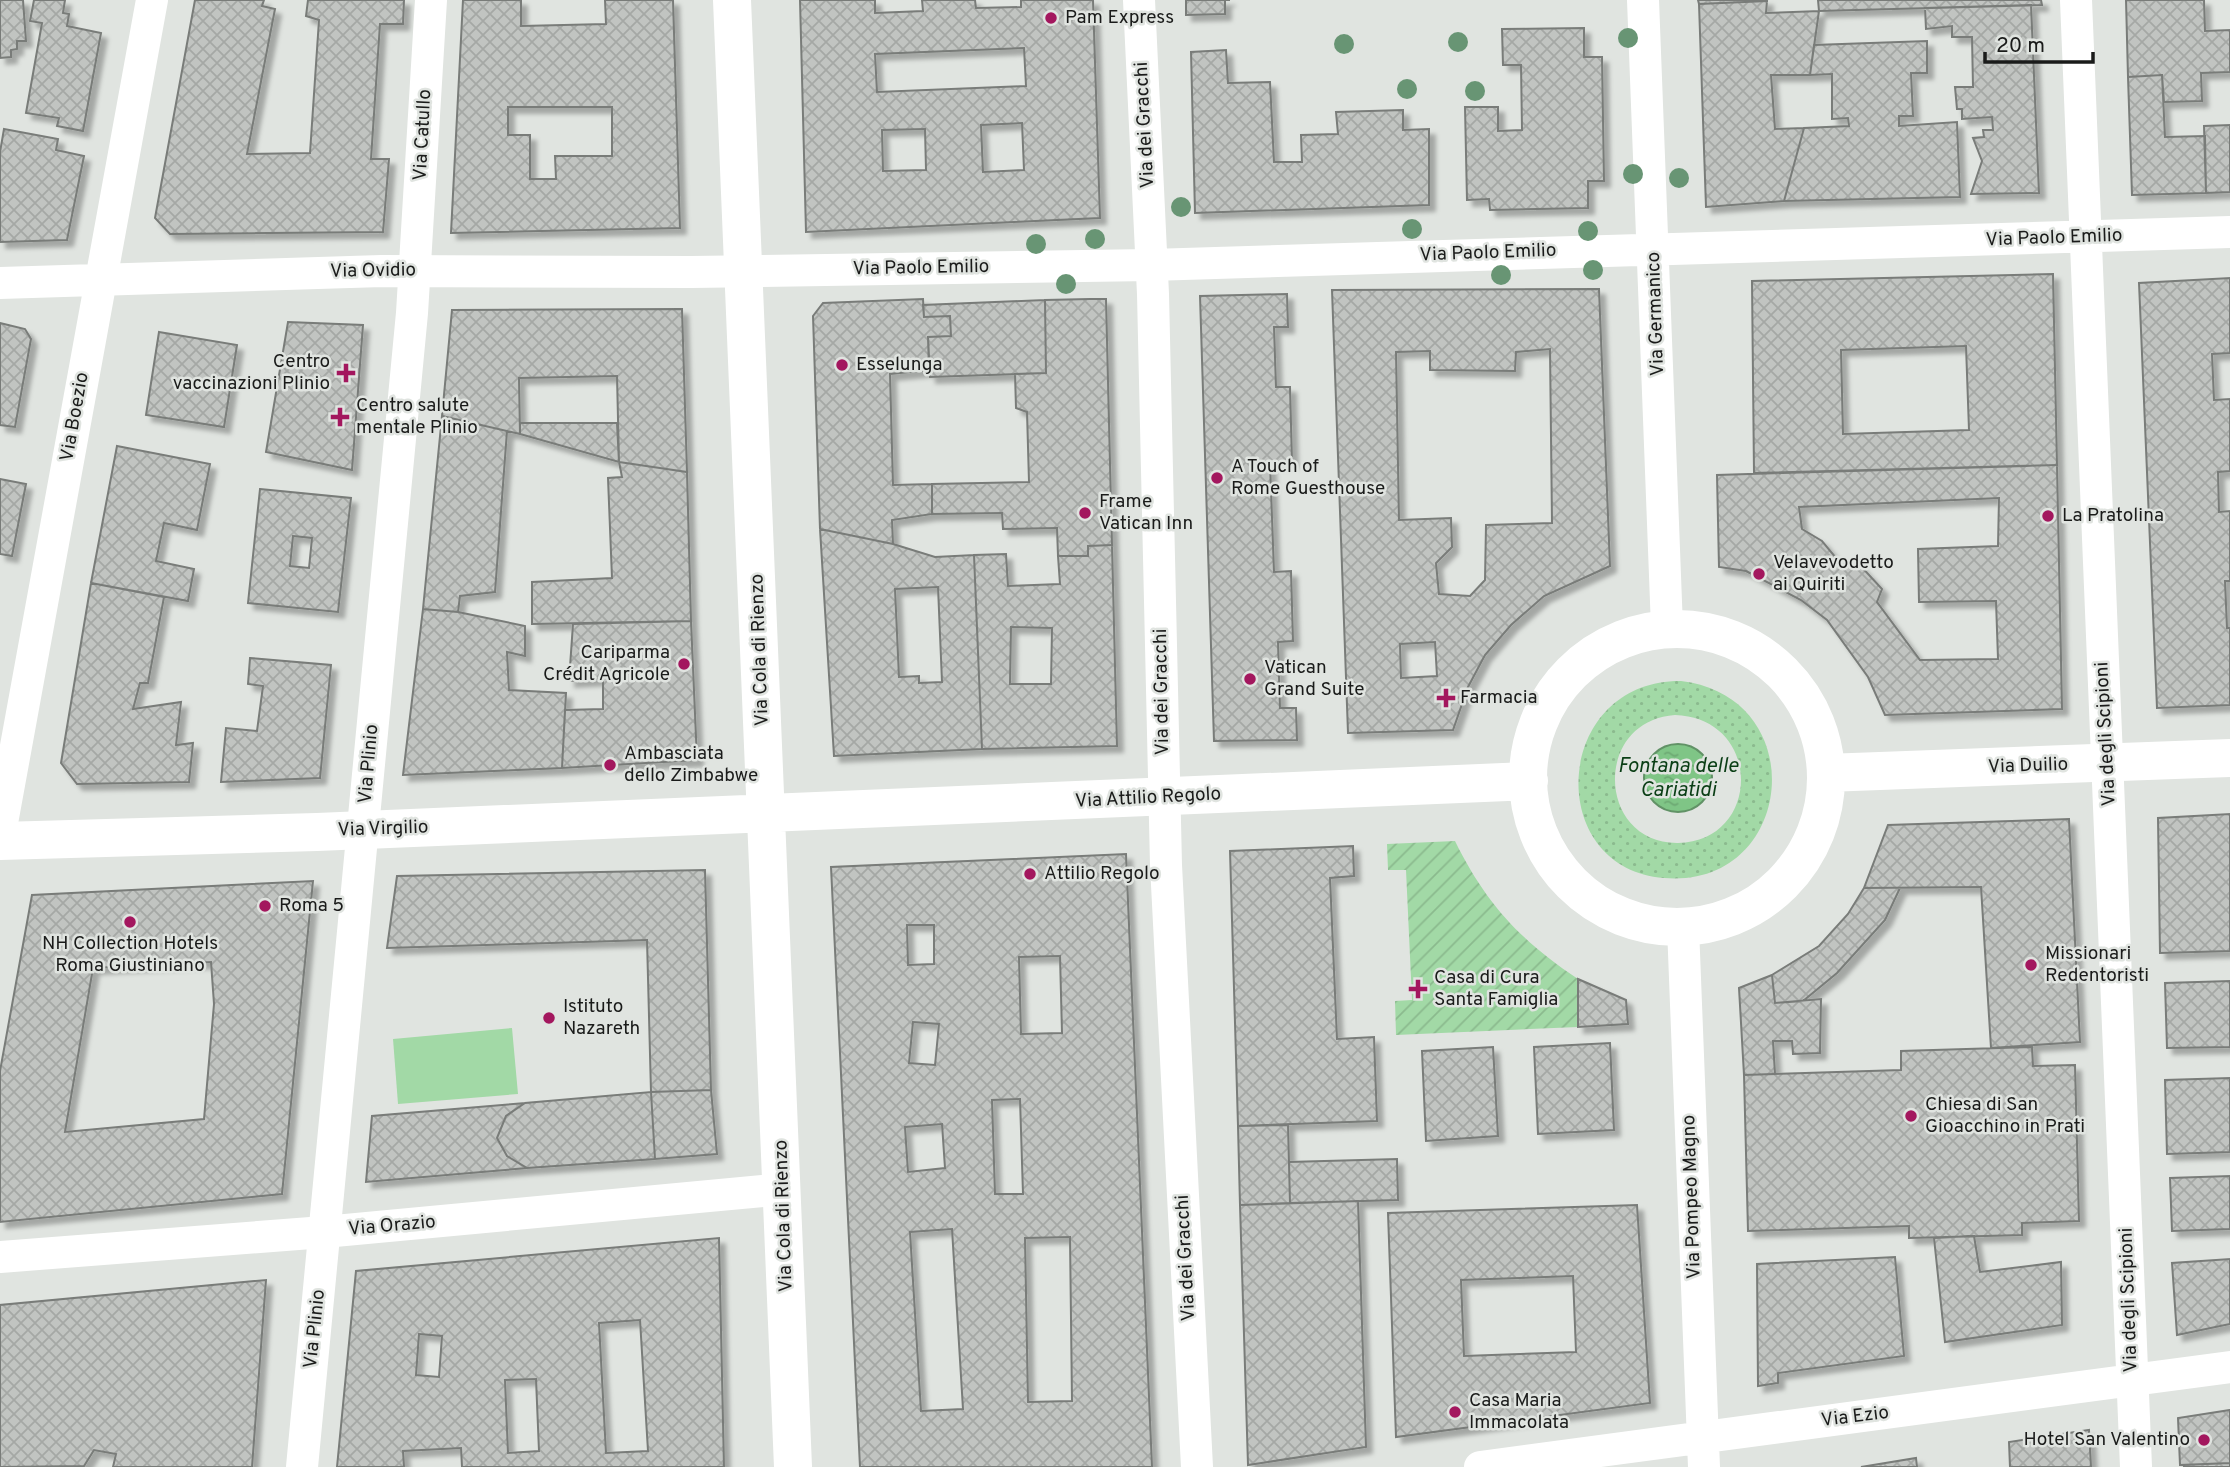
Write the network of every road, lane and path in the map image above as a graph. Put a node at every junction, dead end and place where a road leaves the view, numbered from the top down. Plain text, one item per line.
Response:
1 (152, 0) edge
2 (431, 0) edge
3 (732, 0) edge
4 (1139, 0) edge
5 (1643, 0) edge
6 (2076, 0) edge
7 (2230, 232) edge
8 (2086, 237) junction
9 (1654, 247) junction
10 (1152, 265) junction
11 (415, 270) junction
12 (745, 271) junction
13 (100, 281) junction
14 (0, 283) edge
15 (1667, 628) junction
16 (2230, 758) edge
17 (2107, 763) junction
18 (1826, 773) junction
19 (1529, 781) junction
20 (1164, 797) junction
21 (766, 814) junction
22 (363, 829) junction
23 (0, 834) edge
24 (0, 841) edge
25 (1683, 927) junction
26 (784, 1189) junction
27 (324, 1232) junction
28 (0, 1257) edge
29 (2230, 1367) edge
30 (2132, 1382) junction
31 (1703, 1452) edge
32 (302, 1467) edge
33 (793, 1467) edge
34 (1197, 1467) edge
35 (1480, 1467) edge
36 (2136, 1467) edge

1 - 13 street, Via Boezio
2 - 11 street, Via Catullo
3 - 12 street, Via Cola di Rienzo
4 - 10 street, Via dei Gracchi
5 - 9 street, Via Germanico
6 - 8 street, Via degli Scipioni
7 - 8 street, Via Paolo Emilio
8 - 9 street, Via Paolo Emilio
8 - 17 street, Via degli Scipioni
9 - 10 street, Via Paolo Emilio
9 - 15 street, Via Germanico
10 - 12 street, Via Paolo Emilio
10 - 20 street, Via dei Gracchi
11 - 12 street, Via Ovidio
11 - 13 street, Via Ovidio
11 - 22 street, Via Plinio
12 - 21 street, Via Cola di Rienzo
13 - 14 street, Via Ovidio
13 - 23 street, Via Boezio
15 - 18 street
15 - 19 street
16 - 17 street, Via Duilio
17 - 18 street, Via Duilio
17 - 30 street, Via degli Scipioni
18 - 25 street
19 - 20 street, Via Attilio Regolo
19 - 25 street
20 - 21 street, Via Attilio Regolo
20 - 34 street, Via dei Gracchi
21 - 22 street, Via Virgilio
21 - 26 street, Via Cola di Rienzo
22 - 24 street, Via Virgilio
22 - 27 street, Via Plinio
25 - 31 street, Via Pompeo Magno
26 - 27 street, Via Orazio
26 - 33 street, Via Cola di Rienzo
27 - 28 street, Via Orazio
27 - 32 street, Via Plinio
29 - 30 street, Via Ezio
30 - 31 street, Via Ezio
30 - 36 street, Via degli Scipioni
31 - 35 street, Via Ezio

